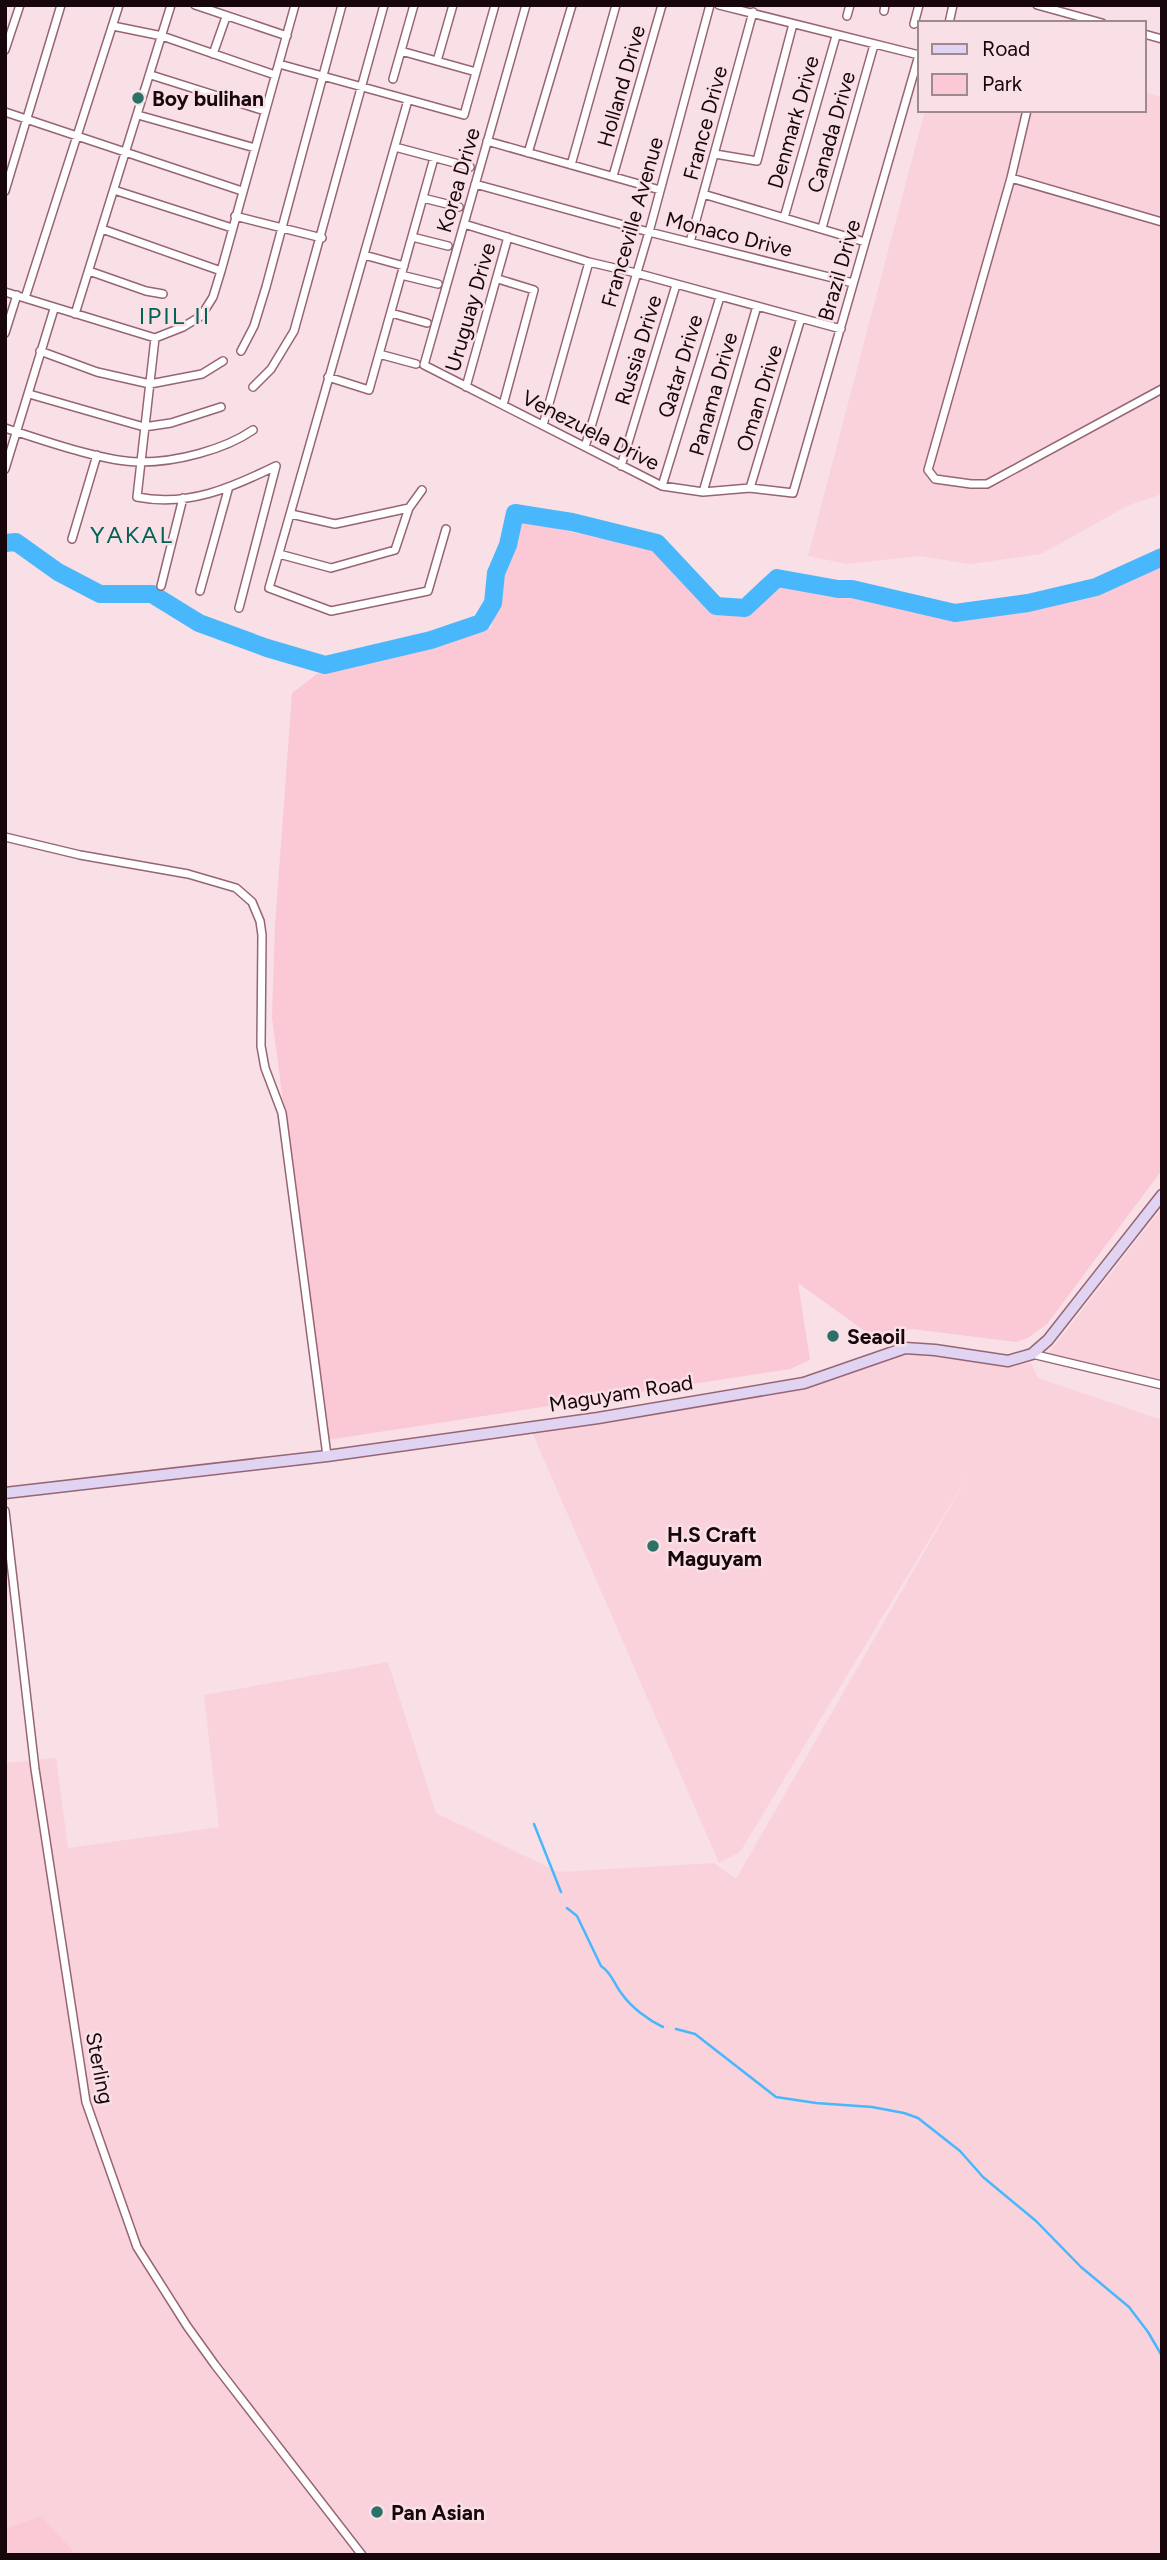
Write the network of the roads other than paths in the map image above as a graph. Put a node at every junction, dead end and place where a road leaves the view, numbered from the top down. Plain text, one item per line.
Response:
1 (20, 5) edge
2 (61, 5) edge
3 (119, 5) edge
4 (171, 5) edge
5 (195, 5) edge
6 (295, 5) edge
7 (342, 5) edge
8 (384, 5) edge
9 (415, 5) edge
10 (453, 5) edge
11 (495, 5) edge
12 (526, 5) edge
13 (572, 5) edge
14 (616, 5) edge
15 (662, 5) edge
16 (710, 5) edge
17 (719, 5) edge
18 (850, 5) edge
19 (919, 5) edge
20 (1037, 5) edge
21 (753, 12) junction
22 (847, 16) dead end
23 (226, 17) junction
24 (1095, 21) edge
25 (793, 24) junction
26 (914, 24) dead end
27 (113, 26) junction
28 (162, 36) junction
29 (286, 36) junction
30 (836, 36) junction
31 (874, 45) junction
32 (5, 50) edge
33 (401, 51) junction
34 (214, 54) junction
35 (918, 55) edge
36 (918, 58) edge
37 (437, 61) junction
38 (279, 64) junction
39 (476, 72) junction
40 (151, 75) junction
41 (275, 75) junction
42 (323, 77) junction
43 (393, 79) dead end
44 (361, 87) junction
45 (408, 100) junction
46 (265, 111) junction
47 (5, 112) edge
48 (1027, 112) edge
49 (138, 115) junction
50 (27, 119) junction
51 (76, 136) junction
52 (487, 141) junction
53 (395, 147) junction
54 (255, 148) junction
55 (127, 151) junction
56 (528, 153) junction
57 (715, 154) junction
58 (434, 158) junction
59 (571, 165) junction
60 (470, 167) dead end
61 (613, 176) junction
62 (1011, 178) junction
63 (475, 184) junction
64 (114, 190) junction
65 (660, 190) junction
66 (5, 191) edge
67 (242, 191) junction
68 (703, 194) junction
69 (423, 198) junction
70 (459, 207) dead end
71 (236, 216) junction
72 (784, 218) junction
73 (1162, 222) edge
74 (464, 224) junction
75 (232, 228) junction
76 (281, 228) junction
77 (822, 228) junction
78 (102, 229) junction
79 (649, 232) junction
80 (412, 237) junction
81 (508, 237) junction
82 (322, 238) junction
83 (690, 242) junction
84 (865, 242) junction
85 (448, 246) dead end
86 (364, 255) junction
87 (589, 262) junction
88 (404, 266) junction
89 (89, 271) junction
90 (221, 271) junction
91 (636, 273) junction
92 (401, 275) junction
93 (498, 279) junction
94 (853, 283) junction
95 (438, 285) dead end
96 (676, 285) junction
97 (5, 292) edge
98 (163, 294) dead end
99 (720, 296) junction
100 (21, 297) junction
101 (757, 306) junction
102 (54, 309) junction
103 (391, 313) junction
104 (75, 314) junction
105 (801, 318) junction
106 (427, 323) dead end
107 (841, 329) junction
108 (5, 333) edge
109 (155, 338) junction
110 (40, 351) junction
111 (241, 351) dead end
112 (379, 354) junction
113 (223, 361) dead end
114 (420, 364) junction
115 (328, 377) junction
116 (150, 384) junction
117 (253, 387) dead end
118 (466, 387) junction
119 (1162, 389) edge
120 (29, 394) junction
121 (503, 405) junction
122 (221, 407) dead end
123 (543, 425) junction
124 (144, 427) junction
125 (5, 428) edge
126 (253, 430) dead end
127 (17, 432) junction
128 (585, 447) junction
129 (97, 455) junction
130 (139, 463) junction
131 (621, 466) junction
132 (5, 469) edge
133 (662, 486) junction
134 (750, 488) junction
135 (228, 490) junction
136 (422, 490) dead end
137 (703, 492) junction
138 (793, 493) joint
139 (183, 498) junction
140 (409, 508) junction
141 (291, 514) junction
142 (446, 529) dead end
143 (72, 539) dead end
144 (279, 554) junction
145 (161, 586) dead end
146 (200, 591) dead end
147 (239, 608) dead end
148 (5, 837) edge
149 (1162, 1195) edge
150 (1032, 1354) junction
151 (1162, 1385) edge
152 (327, 1455) junction
153 (5, 1493) edge
154 (5, 1511) edge
155 (362, 2555) edge

1 - 32 street
2 - 50 street
3 - 27 street
4 - 28 street
5 - 23 street
6 - 29 street
7 - 42 street
8 - 44 street
9 - 33 street
10 - 37 street
11 - 39 street
12 - 52 street, Korea Drive
13 - 56 street
14 - 59 street
15 - 61 street, Holland Drive
16 - 65 street, Franceville Avenue
17 - 21 street
18 - 22 street
19 - 26 street
20 - 24 street
21 - 25 street
21 - 57 street, France Drive
23 - 29 street
23 - 34 street
25 - 30 street
25 - 57 street
27 - 28 street
27 - 51 street
28 - 34 street
28 - 40 street
29 - 38 street
30 - 31 street
30 - 72 street, Denmark Drive
31 - 35 street
31 - 77 street, Canada Drive
33 - 37 street
33 - 43 street
34 - 41 street
36 - 84 street, Brazil Drive
37 - 39 street
38 - 41 street
38 - 42 street
39 - 45 street
40 - 46 street
40 - 49 street
41 - 46 street
42 - 44 street
42 - 76 street
44 - 45 street
44 - 82 street
45 - 53 street
46 - 54 street
47 - 50 street
48 - 62 street
49 - 54 street
49 - 55 street
50 - 51 street
50 - 66 street
51 - 55 street
51 - 100 street
52 - 56 street
52 - 63 street, Korea Drive
53 - 58 street
53 - 86 street
54 - 67 street
55 - 64 street
55 - 67 street
56 - 59 street
57 - 68 street, France Drive
58 - 60 street
58 - 69 street
59 - 61 street
61 - 65 street
62 - 73 street
62 - 119 street
63 - 74 street, Korea Drive
63 - 79 street, Monaco Drive
64 - 75 street
64 - 78 street
65 - 79 street, Franceville Avenue
67 - 71 street
68 - 72 street
68 - 83 street, France Drive
69 - 70 street
69 - 80 street
71 - 75 street
71 - 76 street
72 - 77 street
74 - 81 street
74 - 114 street, Korea Drive
75 - 90 street
76 - 82 street
76 - 111 street
77 - 84 street
78 - 89 street
78 - 90 street
79 - 83 street, Monaco Drive
79 - 91 street, Franceville Avenue
80 - 85 street
80 - 88 street
81 - 87 street
81 - 93 street, Uruguay Drive
82 - 117 street
83 - 94 street, Monaco Drive
84 - 94 street, Brazil Drive
86 - 88 street
86 - 115 street
87 - 91 street
87 - 123 street
88 - 92 street
89 - 98 street
89 - 104 street
90 - 109 street
91 - 96 street
91 - 128 street, Franceville Avenue
92 - 95 street
92 - 103 street
93 - 118 street, Uruguay Drive
93 - 121 street
94 - 107 street, Brazil Drive
96 - 99 street
96 - 131 street, Russia Drive
97 - 100 street
99 - 101 street
99 - 133 street, Qatar Drive
100 - 102 street
100 - 108 street
101 - 105 street
101 - 137 street, Panama Drive
102 - 104 street
102 - 110 street
103 - 106 street
103 - 112 street
104 - 109 street
105 - 107 street
105 - 134 street, Oman Drive
107 - 138 street, Brazil Drive
109 - 116 street
110 - 116 street
110 - 120 street
112 - 114 street, Venezuela Drive
112 - 115 street
113 - 116 street
114 - 118 street, Venezuela Drive
115 - 141 street
116 - 124 street
118 - 121 street, Venezuela Drive
120 - 124 street
120 - 127 street
121 - 123 street, Venezuela Drive
122 - 124 street
123 - 128 street, Venezuela Drive
124 - 130 street
125 - 127 street
126 - 130 street
127 - 129 street
127 - 132 street
128 - 131 street, Venezuela Drive
129 - 130 street
129 - 143 street
130 - 139 street
131 - 133 street, Venezuela Drive
133 - 137 street, Venezuela Drive
134 - 137 street, Venezuela Drive
134 - 138 street, Venezuela Drive
135 - 139 street
135 - 146 street
135 - 147 street
136 - 140 street
139 - 145 street
140 - 141 street
140 - 144 street
141 - 144 street
142 - 144 street
148 - 152 street
149 - 150 main road
150 - 151 street
150 - 152 main road, Maguyam Road
152 - 153 main road, Maguyam Road
154 - 155 street, Sterling

